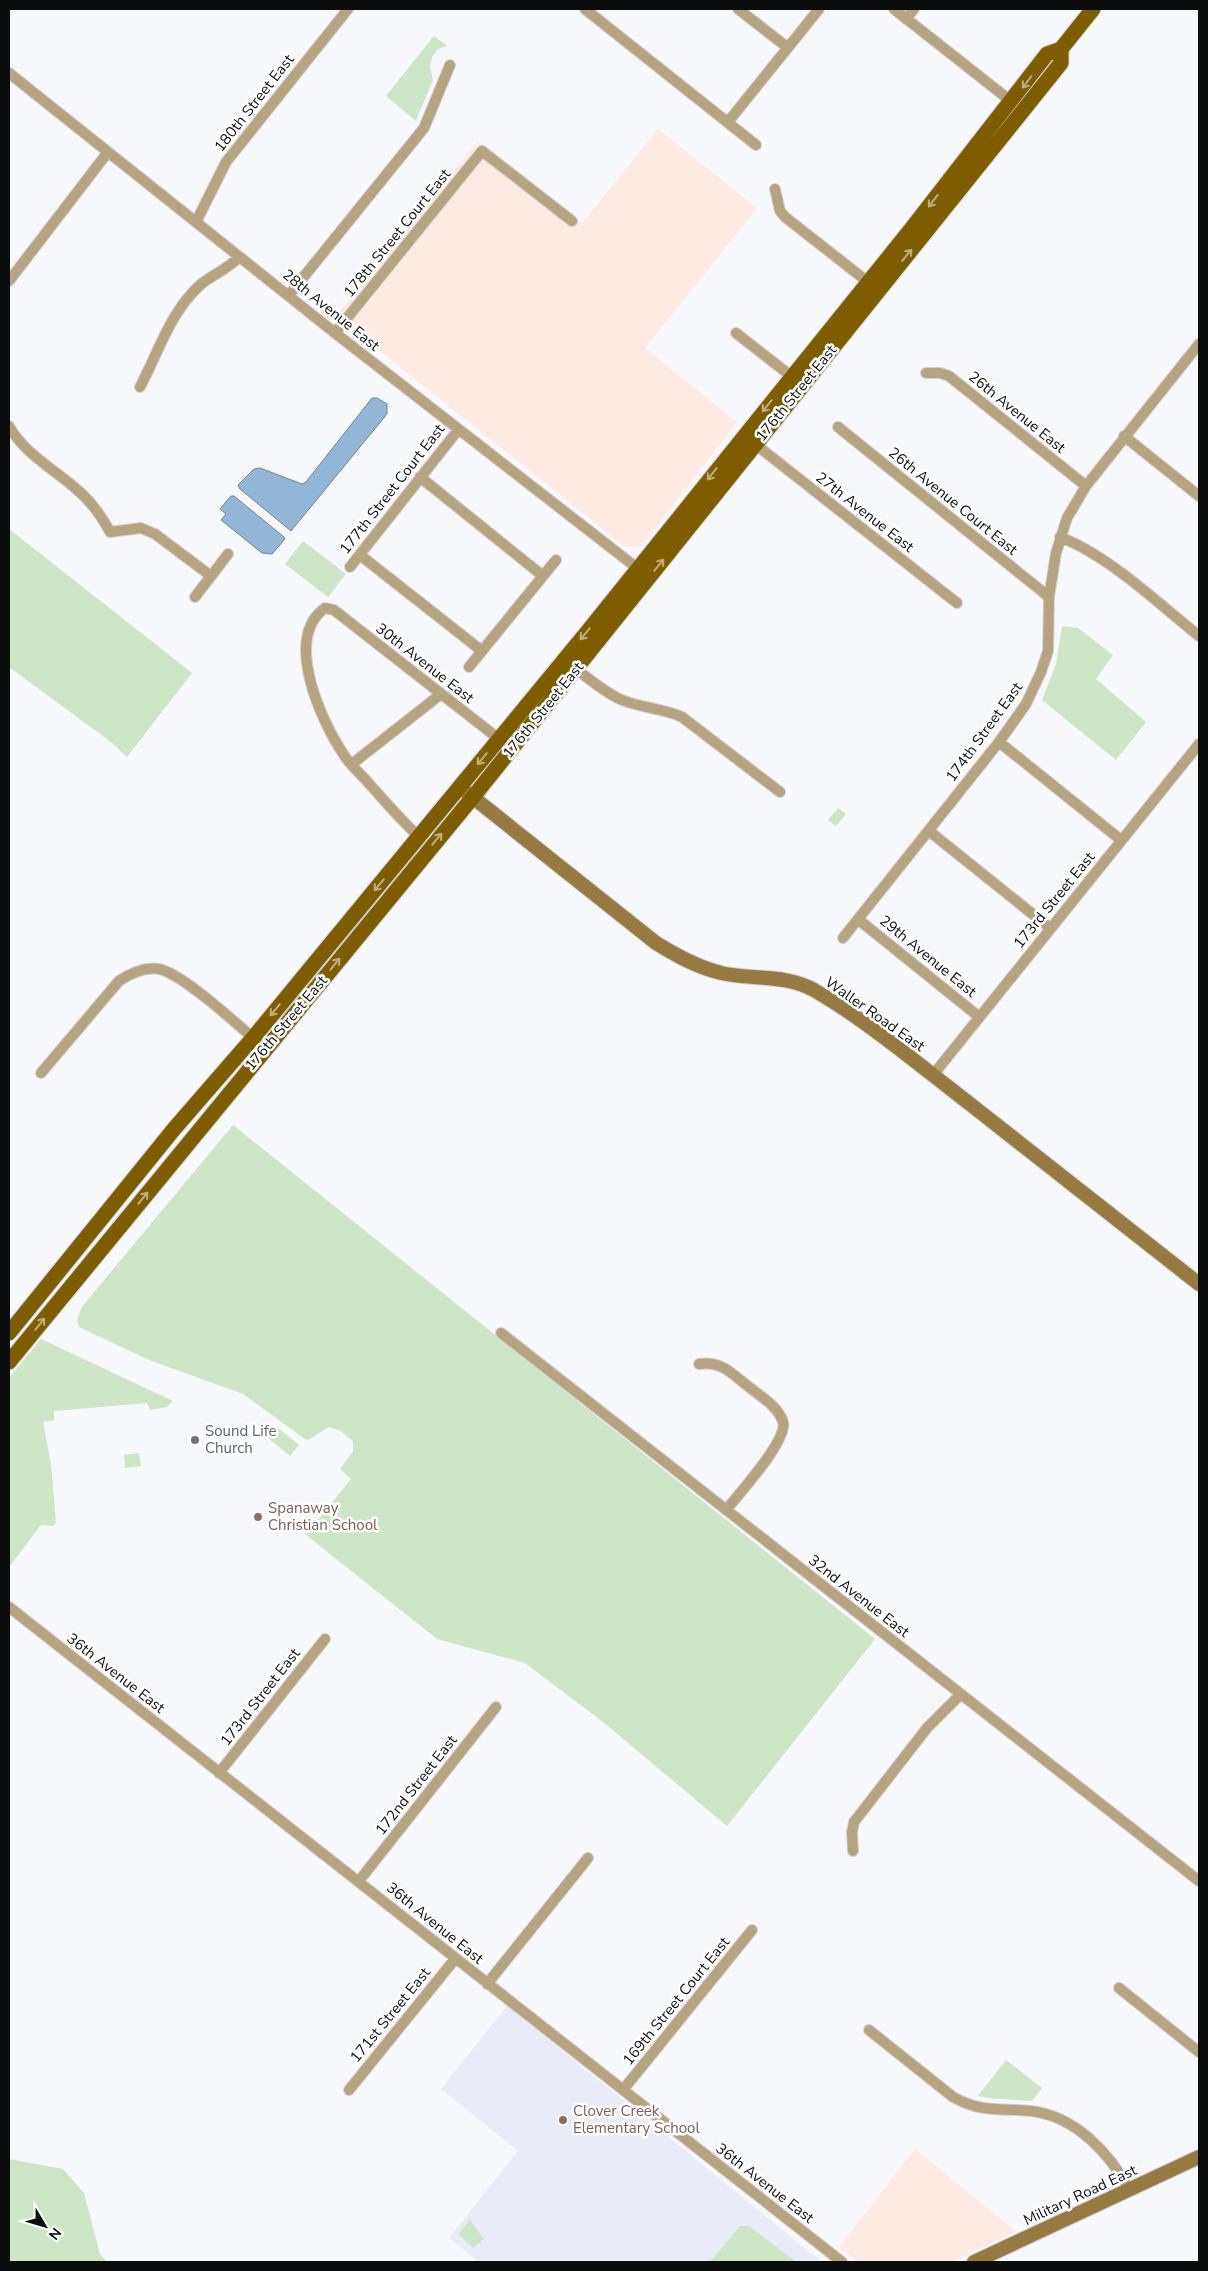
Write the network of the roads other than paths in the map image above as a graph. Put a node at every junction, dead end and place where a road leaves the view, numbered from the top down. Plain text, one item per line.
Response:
1 (348, 9) edge
2 (585, 9) edge
3 (738, 9) edge
4 (819, 9) edge
5 (894, 9) edge
6 (914, 9) edge
7 (1094, 9) edge
8 (906, 19) junction
9 (787, 47) junction
10 (1061, 49) junction
11 (450, 65) dead end
12 (9, 72) edge
13 (1012, 102) junction
14 (728, 122) junction
15 (756, 145) dead end
16 (108, 152) junction
17 (775, 189) dead end
18 (196, 222) junction
19 (572, 222) dead end
20 (239, 257) junction
21 (878, 269) junction
22 (9, 281) edge
23 (868, 282) junction
24 (289, 295) junction
25 (335, 333) junction
26 (736, 333) dead end
27 (839, 340) junction
28 (1199, 344) edge
29 (926, 373) dead end
30 (791, 376) junction
31 (140, 387) dead end
32 (9, 426) edge
33 (838, 427) dead end
34 (458, 430) junction
35 (1124, 436) junction
36 (755, 444) junction
37 (420, 477) junction
38 (1086, 486) junction
39 (1199, 496) edge
40 (1060, 537) junction
41 (228, 554) dead end
42 (360, 554) junction
43 (556, 560) dead end
44 (350, 567) dead end
45 (637, 568) junction
46 (211, 576) junction
47 (543, 576) junction
48 (1049, 597) junction
49 (195, 598) dead end
50 (957, 603) dead end
51 (606, 631) junction
52 (1199, 636) edge
53 (482, 651) junction
54 (468, 667) dead end
55 (576, 669) junction
56 (441, 694) junction
57 (499, 739) junction
58 (999, 742) junction
59 (1199, 744) edge
60 (352, 764) junction
61 (460, 787) junction
62 (780, 792) dead end
63 (473, 797) junction
64 (929, 831) junction
65 (419, 837) junction
66 (1121, 840) junction
67 (859, 920) junction
68 (1050, 928) junction
69 (843, 938) dead end
70 (978, 1016) junction
71 (253, 1038) junction
72 (265, 1048) junction
73 (41, 1073) dead end
74 (933, 1075) junction
75 (1199, 1284) edge
76 (9, 1332) edge
77 (501, 1333) dead end
78 (9, 1362) edge
79 (699, 1364) dead end
80 (726, 1510) junction
81 (9, 1607) edge
82 (325, 1639) dead end
83 (960, 1695) junction
84 (496, 1707) dead end
85 (219, 1773) junction
86 (853, 1851) dead end
87 (588, 1858) dead end
88 (359, 1881) junction
89 (1199, 1881) edge
90 (752, 1930) dead end
91 (455, 1959) junction
92 (487, 1984) junction
93 (1119, 1988) dead end
94 (869, 2030) dead end
95 (1199, 2052) edge
96 (349, 2090) dead end
97 (623, 2090) junction
98 (1199, 2157) edge
99 (1129, 2190) junction
100 (842, 2262) edge
101 (974, 2262) edge

1 - 18 street, 180th Street East
2 - 14 street
3 - 9 street
4 - 9 street
5 - 8 street
6 - 8 street
7 - 10 main road, 176th Street East
8 - 13 street
9 - 14 street
10 -> 13 main road, 176th Street East
27 -> 10 main road, 176th Street East
11 - 24 street
12 - 16 street, 28th Avenue East
13 -> 21 main road, 176th Street East
14 - 15 street
16 - 18 street, 28th Avenue East
16 - 22 street
17 - 23 street
18 - 20 street, 28th Avenue East
19 - 25 street, 178th Street Court East
20 - 24 street, 28th Avenue East
20 - 31 street
21 - 23 main road, 176th Street East
21 - 27 main road
23 - 30 main road, 176th Street East
24 - 25 street, 28th Avenue East
25 - 34 street, 28th Avenue East
26 - 30 street
27 - 36 main road, 176th Street East
28 - 35 street, 174th Street East
29 - 38 street, 26th Avenue East
30 -> 45 main road, 176th Street East
32 - 46 street
33 - 48 street, 26th Avenue Court East
34 - 37 street, 177th Street Court East
34 - 45 street, 28th Avenue East
35 - 38 street, 174th Street East
35 - 39 street
36 - 50 street, 27th Avenue East
51 -> 36 main road, 176th Street East
37 - 42 street, 177th Street Court East
37 - 47 street
38 - 40 street, 174th Street East
40 - 48 street, 174th Street East
40 - 52 street
41 - 46 street
42 - 44 street, 177th Street Court East
42 - 53 street
43 - 47 street
45 - 51 main road
45 -> 57 main road, 176th Street East
46 - 49 street
47 - 53 street
48 - 58 street, 174th Street East
51 - 55 main road, 176th Street East
53 - 54 street
55 - 62 street
55 - 63 main road, 176th Street East
56 - 57 street, 30th Avenue East
56 - 60 street
56 - 60 street, 30th Avenue East
57 -> 61 main road, 176th Street East
58 - 64 street, 174th Street East
58 - 66 street
59 - 66 street, 173rd Street East
60 - 65 street
61 - 63 street, Waller Road East
61 - 65 main road, 176th Street East
72 -> 63 main road, 176th Street East
63 - 74 street, Waller Road East
64 - 67 street, 174th Street East
64 - 68 street
65 -> 71 main road, 176th Street East
66 - 68 street, 173rd Street East
67 - 69 street, 174th Street East
67 - 70 street, 29th Avenue East
68 - 70 street, 173rd Street East
70 - 74 street, 173rd Street East
71 - 72 street
71 - 73 street
71 - 76 main road, 176th Street East
78 -> 72 main road, 176th Street East
74 - 75 street, Waller Road East
77 - 80 street, 32nd Avenue East
79 - 80 street
80 - 83 street, 32nd Avenue East
81 - 85 street, 36th Avenue East
82 - 85 street, 173rd Street East
83 - 86 street
83 - 89 street, 32nd Avenue East
84 - 88 street, 172nd Street East
85 - 88 street, 36th Avenue East
87 - 92 street
88 - 91 street, 36th Avenue East
90 - 97 street, 169th Street Court East
91 - 92 street, 36th Avenue East
91 - 96 street, 171st Street East
92 - 97 street, 36th Avenue East
93 - 95 street
94 - 99 street
97 - 100 street, 36th Avenue East
98 - 99 street, Military Road East
99 - 101 street, Military Road East

